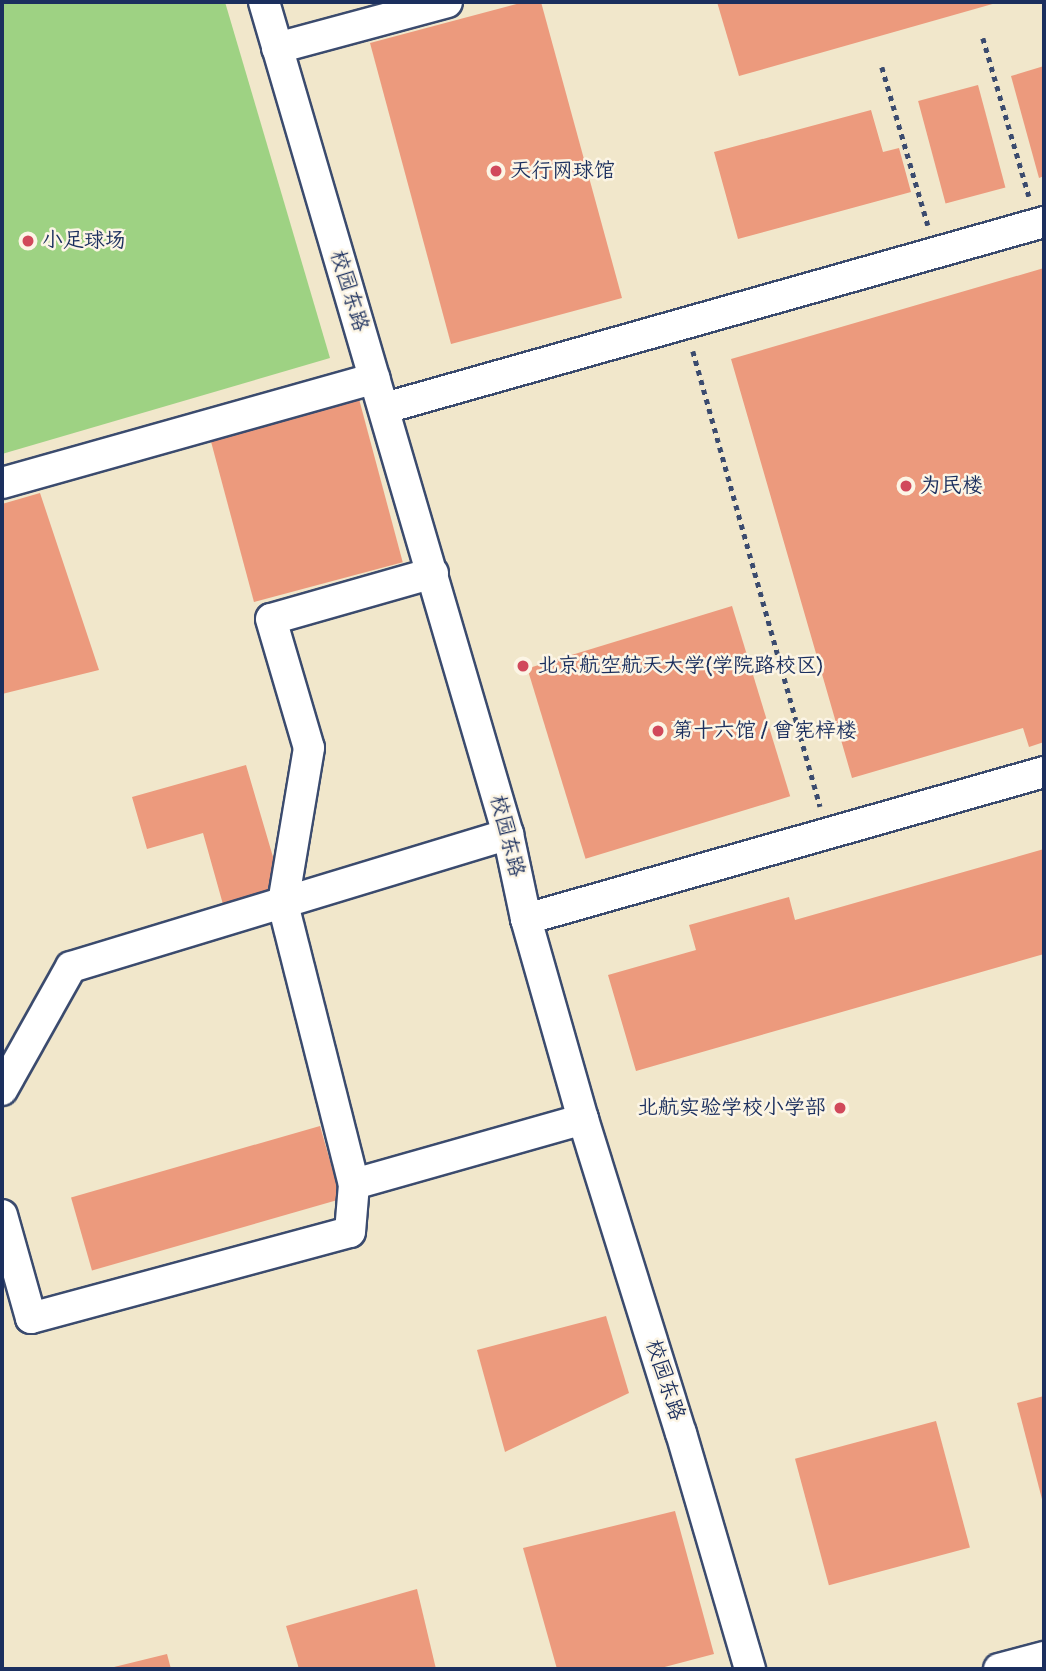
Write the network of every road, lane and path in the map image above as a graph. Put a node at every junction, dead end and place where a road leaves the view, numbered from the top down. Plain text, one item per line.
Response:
1 (264, 2) edge
2 (447, 2) edge
3 (983, 38) dead end
4 (277, 48) junction
5 (882, 67) dead end
6 (1041, 223) edge
7 (936, 253) junction
8 (685, 323) junction
9 (375, 378) junction
10 (384, 408) junction
11 (2, 483) edge
12 (433, 573) junction
13 (1044, 772) edge
14 (508, 834) junction
15 (828, 834) junction
16 (283, 904) junction
17 (526, 919) junction
18 (2, 1090) edge
19 (583, 1119) junction
20 (354, 1184) junction
21 (2, 1214) edge
22 (1044, 1657) edge
23 (750, 1669) edge
24 (999, 1669) edge

1 - 4 street, 校园东路
2 - 4 street
3 - 6 path
4 - 9 street, 校园东路
5 - 7 path
6 - 7 street
7 - 8 street
8 - 10 street
8 - 15 path
9 - 10 street, 校园东路
9 - 11 street
10 - 12 street, 校园东路
12 - 14 street, 校园东路
12 - 16 street
13 - 15 street
14 - 16 street
14 - 17 street, 校园东路
15 - 17 street
16 - 18 street
16 - 20 street
17 - 19 street, 校园东路
19 - 20 street
19 - 23 street, 校园东路
20 - 21 street
22 - 24 street

